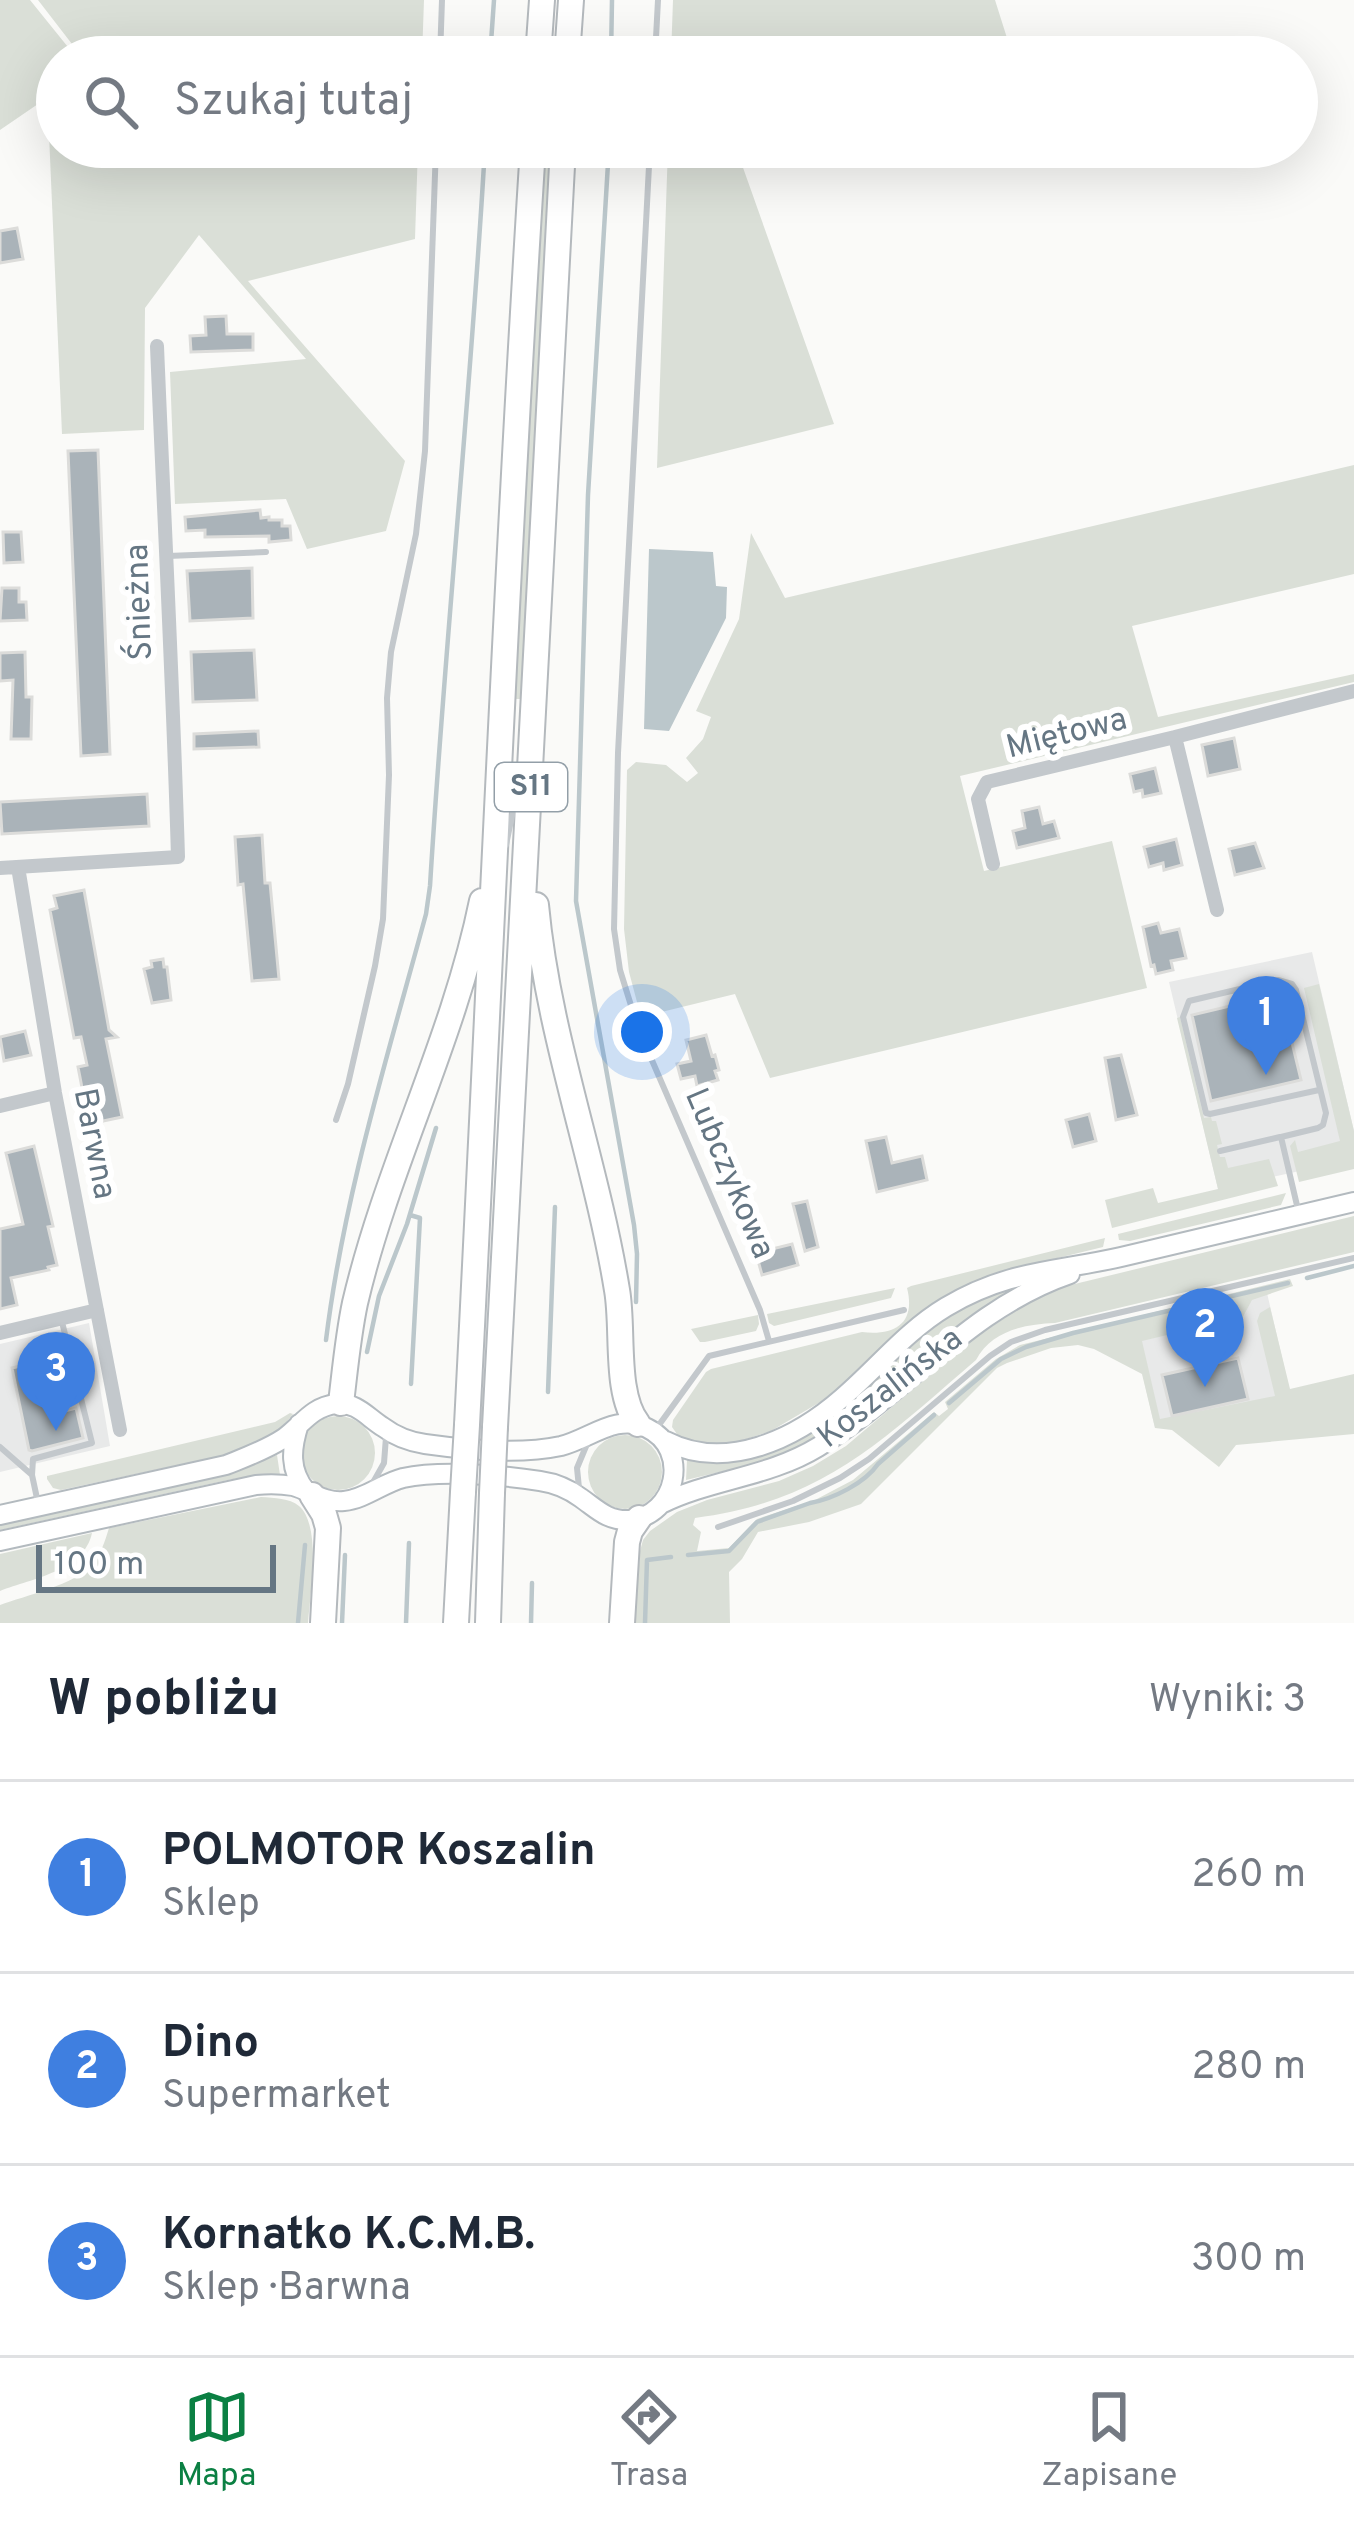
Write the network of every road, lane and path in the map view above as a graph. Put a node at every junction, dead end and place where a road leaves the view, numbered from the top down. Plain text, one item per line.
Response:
1 (442, 0) edge
2 (542, 0) edge
3 (571, 0) edge
4 (658, 0) edge
5 (441, 36) edge
6 (539, 36) edge
7 (568, 36) edge
8 (656, 36) edge
9 (435, 168) edge
10 (532, 168) edge
11 (561, 168) edge
12 (649, 168) edge
13 (157, 346) dead end
14 (266, 552) dead end
15 (166, 556) junction
16 (1354, 691) edge
17 (1175, 736) junction
18 (514, 807) junction
19 (993, 865) dead end
20 (18, 867) junction
21 (0, 868) edge
22 (1217, 910) dead end
23 (1319, 1090) junction
24 (55, 1093) junction
25 (0, 1106) edge
26 (336, 1120) dead end
27 (1281, 1137) junction
28 (1220, 1151) dead end
29 (1354, 1202) edge
30 (1299, 1215) junction
31 (1115, 1258) junction
32 (1354, 1258) edge
33 (98, 1310) junction
34 (904, 1310) dead end
35 (62, 1318) junction
36 (0, 1333) edge
37 (769, 1341) junction
38 (341, 1403) junction
39 (299, 1424) junction
40 (380, 1425) junction
41 (120, 1430) dead end
42 (597, 1432) junction
43 (653, 1432) junction
44 (0, 1447) edge
45 (32, 1475) junction
46 (309, 1493) junction
47 (365, 1493) junction
48 (586, 1501) junction
49 (39, 1506) junction
50 (650, 1511) junction
51 (0, 1515) edge
52 (718, 1527) dead end
53 (0, 1540) edge
54 (323, 1623) edge
55 (456, 1623) edge
56 (488, 1623) edge
57 (622, 1623) edge

1 - 5 lane
2 - 6 highway
3 - 7 highway
4 - 8 lane
9 - 26 lane
10 - 18 highway, S11
11 - 18 highway, S11
12 - 37 lane, Lubczykowa
13 - 15 street, Śnieżna
14 - 15 lane
15 - 20 street, Śnieżna
16 - 17 street, Miętowa
17 - 19 street, Miętowa
17 - 22 street, Miętowa
18 - 38 highway
18 - 43 highway
18 - 55 highway, S11, bridge
18 - 56 highway, S11, bridge
20 - 21 street
20 - 24 street, Barwna
23 - 23 lane
23 - 27 lane
24 - 25 street
24 - 33 street, Barwna
27 - 28 lane
27 - 30 lane
29 - 30 main road, Koszalińska
30 - 31 main road, Koszalińska
31 - 43 main road, Koszalińska
31 - 50 main road, Koszalińska
32 - 52 lane
33 - 35 street
33 - 41 street, Barwna
34 - 37 lane
35 - 36 street
35 - 45 lane
37 - 43 lane
38 - 39 main road
38 - 40 main road
39 - 46 main road
39 - 49 main road
40 - 42 main road
40 - 47 lane
42 - 43 main road
42 - 48 lane
43 - 50 main road
44 - 45 lane
45 - 49 lane
46 - 47 main road
46 - 53 main road
46 - 54 highway
47 - 48 main road
48 - 50 main road
49 - 51 main road
50 - 57 highway

